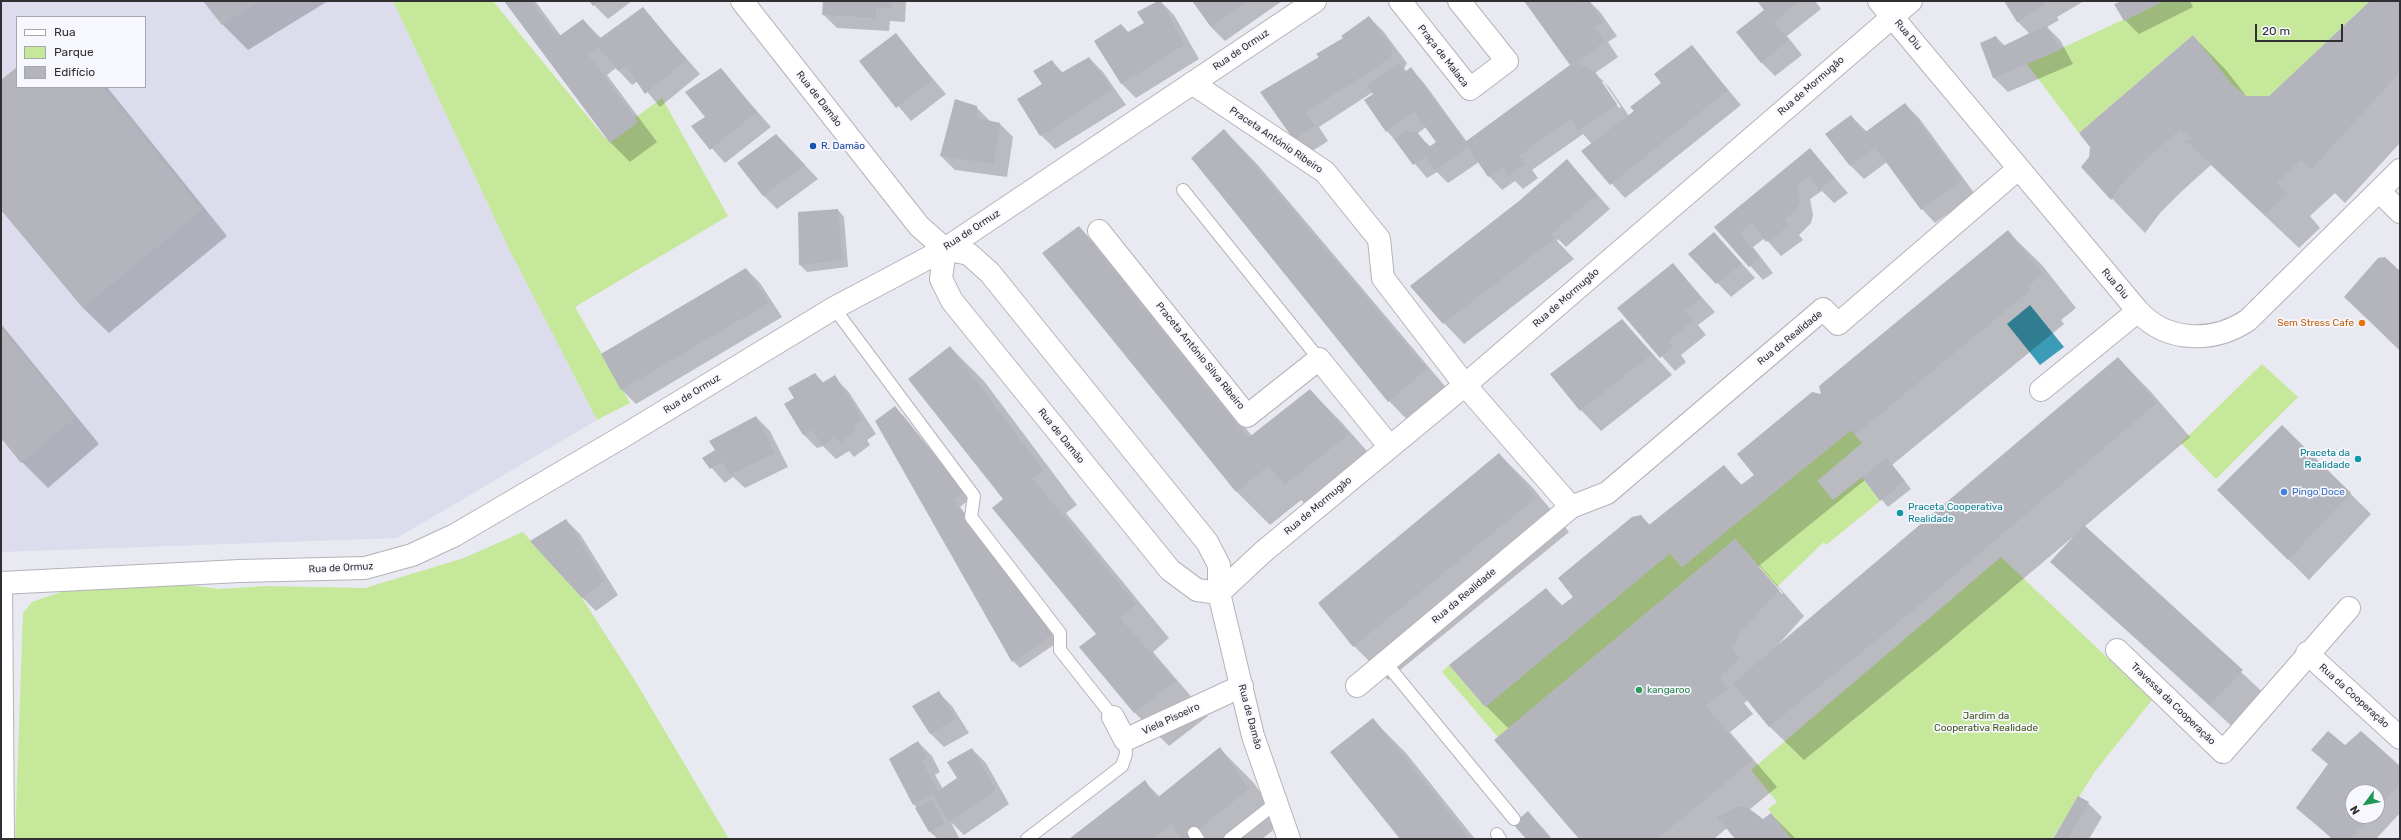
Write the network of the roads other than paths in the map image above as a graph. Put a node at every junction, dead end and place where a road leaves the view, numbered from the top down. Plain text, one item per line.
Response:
1 (742, 1) edge
2 (1315, 1) edge
3 (1400, 1) edge
4 (1460, 1) edge
5 (1911, 1) edge
6 (1886, 9) edge
7 (1192, 83) junction
8 (2018, 169) junction
9 (2400, 170) edge
10 (1183, 190) dead end
11 (2380, 192) junction
12 (2400, 212) edge
13 (1099, 231) dead end
14 (945, 249) junction
15 (834, 308) junction
16 (2138, 311) junction
17 (1319, 359) junction
18 (1464, 385) junction
19 (2041, 390) dead end
20 (1390, 447) junction
21 (1571, 506) junction
22 (1, 584) edge
23 (1219, 593) junction
24 (2349, 608) dead end
25 (2117, 650) dead end
26 (2307, 653) junction
27 (1385, 662) junction
28 (1242, 686) junction
29 (1357, 686) dead end
30 (1113, 717) joint
31 (2400, 738) edge
32 (1125, 740) junction
33 (1276, 803) junction
34 (1514, 818) dead end
35 (3, 839) edge
36 (1027, 839) edge
37 (1230, 839) edge
38 (1289, 839) edge

1 - 14 street, Rua de Damão
2 - 7 street, Rua de Ormuz
3 - 4 street, Praça de Malaca
5 - 6 street, Rua de Mormugão
6 - 8 street, Rua Diu
6 - 18 street, Rua de Mormugão
7 - 14 street, Rua de Ormuz
7 - 18 street, Praceta António Ribeiro
8 - 16 street, Rua Diu
8 - 21 street, Rua da Realidade
9 - 11 street, Rua Diu
10 - 17 lane
11 - 12 street
11 - 16 street, Rua Diu
13 - 17 street, Praceta António Silva Ribeiro
14 - 15 street, Rua de Ormuz
14 - 23 street, Rua de Damão
14 - 23 street, Rua de Damão
15 - 22 street, Rua de Ormuz
15 - 30 lane
16 - 19 street
17 - 20 street
18 - 20 street, Rua de Mormugão
18 - 21 street
20 - 23 street, Rua de Mormugão
21 - 27 street, Rua da Realidade
22 - 35 street
23 - 28 street, Rua de Damão
24 - 26 street
25 - 26 street, Travessa da Cooperação
26 - 31 street, Rua da Cooperação
27 - 29 street, Rua da Realidade
27 - 34 lane
28 - 32 street, Viela Pisoeiro
28 - 33 street, Rua de Damão
30 - 32 street
32 - 36 lane
33 - 37 lane
33 - 38 street, Rua de Damão

